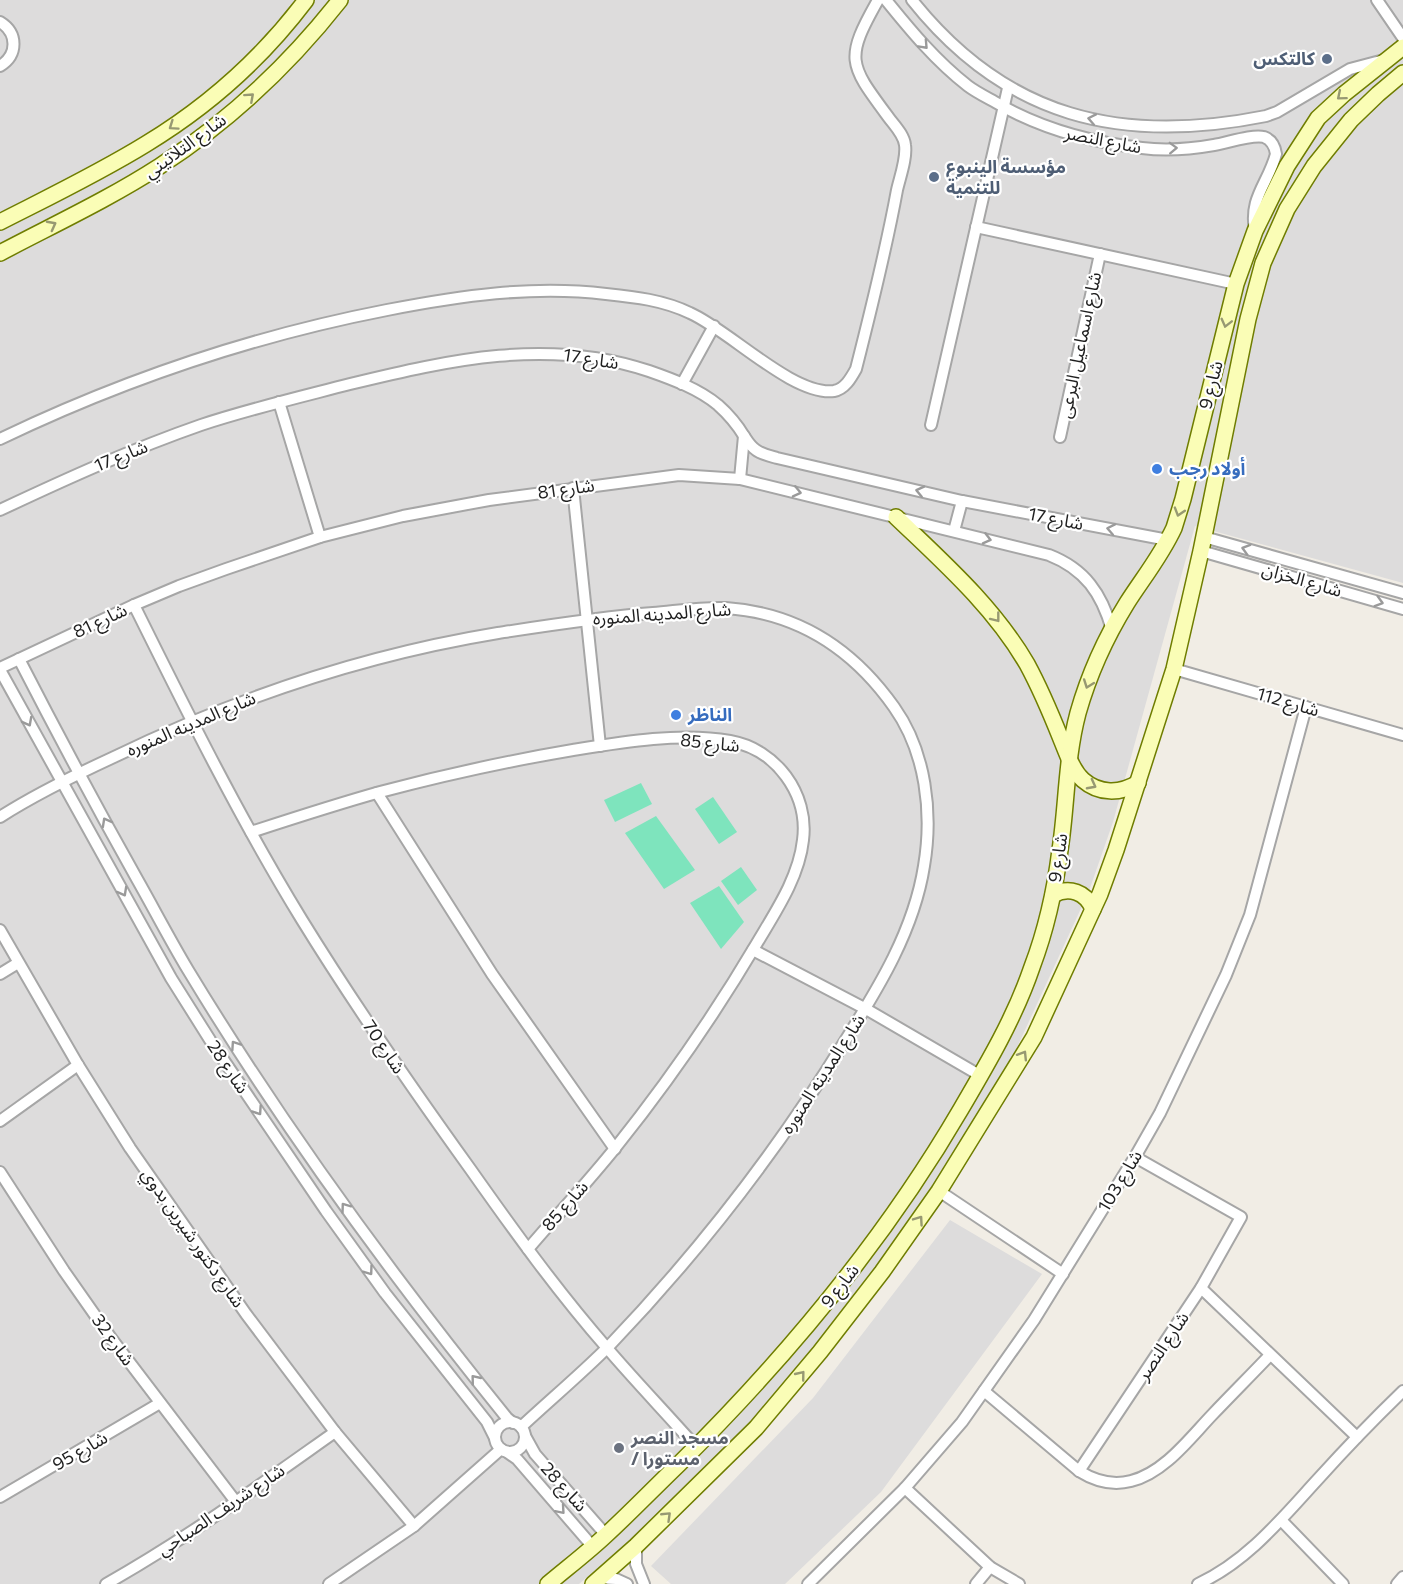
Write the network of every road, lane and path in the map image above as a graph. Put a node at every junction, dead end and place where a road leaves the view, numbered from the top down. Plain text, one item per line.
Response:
1 (306, 0) edge
2 (340, 0) edge
3 (878, 0) edge
4 (886, 0) edge
5 (912, 0) edge
6 (1377, 0) edge
7 (0, 22) edge
8 (1403, 38) edge
9 (1403, 47) edge
10 (1387, 59) junction
11 (0, 66) edge
12 (1403, 73) edge
13 (1008, 87) junction
14 (1004, 108) junction
15 (1253, 118) junction
16 (1122, 125) junction
17 (1256, 137) junction
18 (1119, 146) junction
19 (0, 222) edge
20 (976, 227) junction
21 (1255, 231) junction
22 (0, 253) edge
23 (1100, 254) junction
24 (1236, 284) junction
25 (714, 326) junction
26 (682, 384) junction
27 (279, 402) junction
28 (931, 425) dead end
29 (744, 436) junction
30 (1060, 436) dead end
31 (0, 439) edge
32 (740, 479) junction
33 (573, 488) junction
34 (962, 501) junction
35 (0, 510) edge
36 (896, 517) junction
37 (954, 531) junction
38 (320, 537) junction
39 (1168, 540) junction
40 (1203, 544) junction
41 (1403, 593) edge
42 (134, 605) junction
43 (1403, 609) edge
44 (587, 619) junction
45 (1112, 630) junction
46 (19, 658) junction
47 (0, 669) edge
48 (1174, 669) junction
49 (1306, 707) junction
50 (192, 722) junction
51 (1403, 735) edge
52 (600, 746) junction
53 (1069, 756) junction
54 (78, 774) junction
55 (61, 783) junction
56 (1138, 783) junction
57 (377, 793) junction
58 (0, 817) edge
59 (251, 832) junction
60 (1053, 895) junction
61 (1093, 909) junction
62 (0, 930) edge
63 (753, 950) junction
64 (18, 963) junction
65 (187, 969) junction
66 (0, 974) edge
67 (171, 978) junction
68 (866, 1009) junction
69 (78, 1065) junction
70 (981, 1076) junction
71 (0, 1121) edge
72 (615, 1149) junction
73 (1135, 1157) junction
74 (0, 1172) edge
75 (939, 1191) junction
76 (528, 1249) junction
77 (1063, 1274) junction
78 (1201, 1288) junction
79 (607, 1348) junction
80 (1270, 1355) junction
81 (984, 1391) junction
82 (1403, 1391) edge
83 (160, 1403) junction
84 (520, 1428) junction
85 (335, 1432) junction
86 (1357, 1437) junction
87 (495, 1438) junction
88 (696, 1447) junction
89 (504, 1451) junction
90 (1079, 1472) junction
91 (905, 1488) junction
92 (0, 1497) edge
93 (236, 1502) junction
94 (1281, 1520) junction
95 (414, 1526) junction
96 (606, 1535) junction
97 (636, 1546) junction
98 (593, 1547) junction
99 (990, 1567) junction
100 (1403, 1577) edge
101 (596, 1581) edge
102 (106, 1584) edge
103 (329, 1584) edge
104 (548, 1584) edge
105 (627, 1584) edge
106 (644, 1584) edge
107 (808, 1584) edge
108 (976, 1584) edge
109 (1019, 1584) edge
110 (1198, 1584) edge
111 (1343, 1584) edge
112 (1397, 1584) edge

1 -> 19 main road, شارع التلاتيني
22 -> 2 main road, شارع التلاتيني
3 - 25 street
4 -> 14 street, شارع النصر
5 - 13 street, شارع النصر
6 - 8 street
7 - 11 street
9 - 10 main road, شارع 9
10 - 15 street, شارع النصر
10 -> 21 main road, شارع 9
12 - 40 main road, شارع 9
13 - 14 street
16 -> 13 street, شارع النصر
14 - 18 street, شارع النصر
14 - 20 street
15 - 16 street, شارع النصر
15 - 17 street
16 - 18 street
18 -> 17 street, شارع النصر
17 - 21 street
20 - 23 street
20 - 28 street
21 - 24 main road, شارع 9
23 - 24 street
23 - 30 street, شارع اسماعيل البرعى
24 -> 39 main road, شارع 9
25 - 26 street
25 - 31 street
26 - 27 street, شارع 17
26 - 29 street, شارع 17
27 - 35 street, شارع 17
27 - 38 street
29 - 32 street
34 -> 29 street, شارع 17
32 - 33 street, شارع 81
32 -> 36 street, شارع 81
33 - 38 street, شارع 81
33 - 44 street
34 - 37 street
39 -> 34 street, شارع 17
36 - 37 street, شارع 81
36 -> 53 main road
37 -> 45 street, شارع 81
38 - 42 street, شارع 81
39 - 45 main road, شارع 9
41 -> 40 street, شارع الخزان
40 -> 43 street, شارع الخزان
40 - 48 main road, شارع 9
42 - 46 street, شارع 81
42 - 50 street, شارع 70
44 - 50 street, شارع المدينه المنوره
44 - 52 street
44 - 68 street, شارع المدينه المنوره
45 -> 53 main road, شارع 9
46 - 47 street, شارع 81
46 - 54 street, شارع 28
47 -> 55 street, شارع 28
48 - 49 street, شارع 112
48 - 56 main road, شارع 9
49 - 51 street, شارع 112
49 - 73 street, شارع 103
50 - 54 street, شارع المدينه المنوره
50 - 59 street, شارع 70
52 - 57 street, شارع 85
52 - 63 street, شارع 85
53 -> 56 main road
53 - 60 main road, شارع 9
54 - 55 street, شارع المدينه المنوره
65 -> 54 street, شارع 28
55 - 58 street, شارع المدينه المنوره
55 -> 67 street, شارع 28
56 - 61 main road, شارع 9
57 - 59 street, شارع 85
57 - 72 street
59 - 76 street, شارع 70
60 - 61 main road
60 - 70 main road, شارع 9
75 -> 61 main road, شارع 9
62 - 64 street, شارع دكتور شيرين بدوي
63 - 68 street
63 - 72 street, شارع 85
64 - 66 street
64 - 69 street, شارع دكتور شيرين بدوي
65 - 67 street
84 -> 65 street, شارع 28
67 -> 87 street, شارع 28
68 - 70 street
68 - 79 street, شارع المدينه المنوره
69 - 71 street
69 - 85 street, شارع دكتور شيرين بدوي
70 - 88 main road, شارع 9
72 - 76 street, شارع 85
73 - 77 street, شارع 103
73 - 78 street, شارع النصر
74 - 83 street, شارع 32
75 - 77 street
97 -> 75 main road, شارع 9
76 - 79 street, شارع 70
77 - 81 street, شارع 103
78 - 80 street
78 - 90 street, شارع النصر
79 - 84 street, شارع المدينه المنوره
79 - 88 street, شارع 70
80 - 86 street
80 - 90 street
81 - 90 street
81 - 91 street, شارع 103
82 - 86 street
83 - 92 street, شارع 95
83 - 93 street, شارع 32
84 - 87 street
84 - 89 street
84 - 96 street, شارع 28
85 - 93 street, شارع شريف الصباحي
85 - 95 street, شارع دكتور شيرين بدوي
86 - 94 street
87 - 89 street
88 - 96 main road, شارع 9
89 - 95 street
89 -> 98 street, شارع 28
91 - 99 street
91 - 107 street, شارع 103
93 - 102 street, شارع شريف الصباحي
94 - 110 street
94 - 111 street
95 - 103 street
96 - 98 main road, شارع 9
97 - 101 main road, شارع 9
97 - 106 street
98 - 104 main road, شارع 9
99 - 108 street
99 - 109 street
100 - 112 street
101 - 105 street

